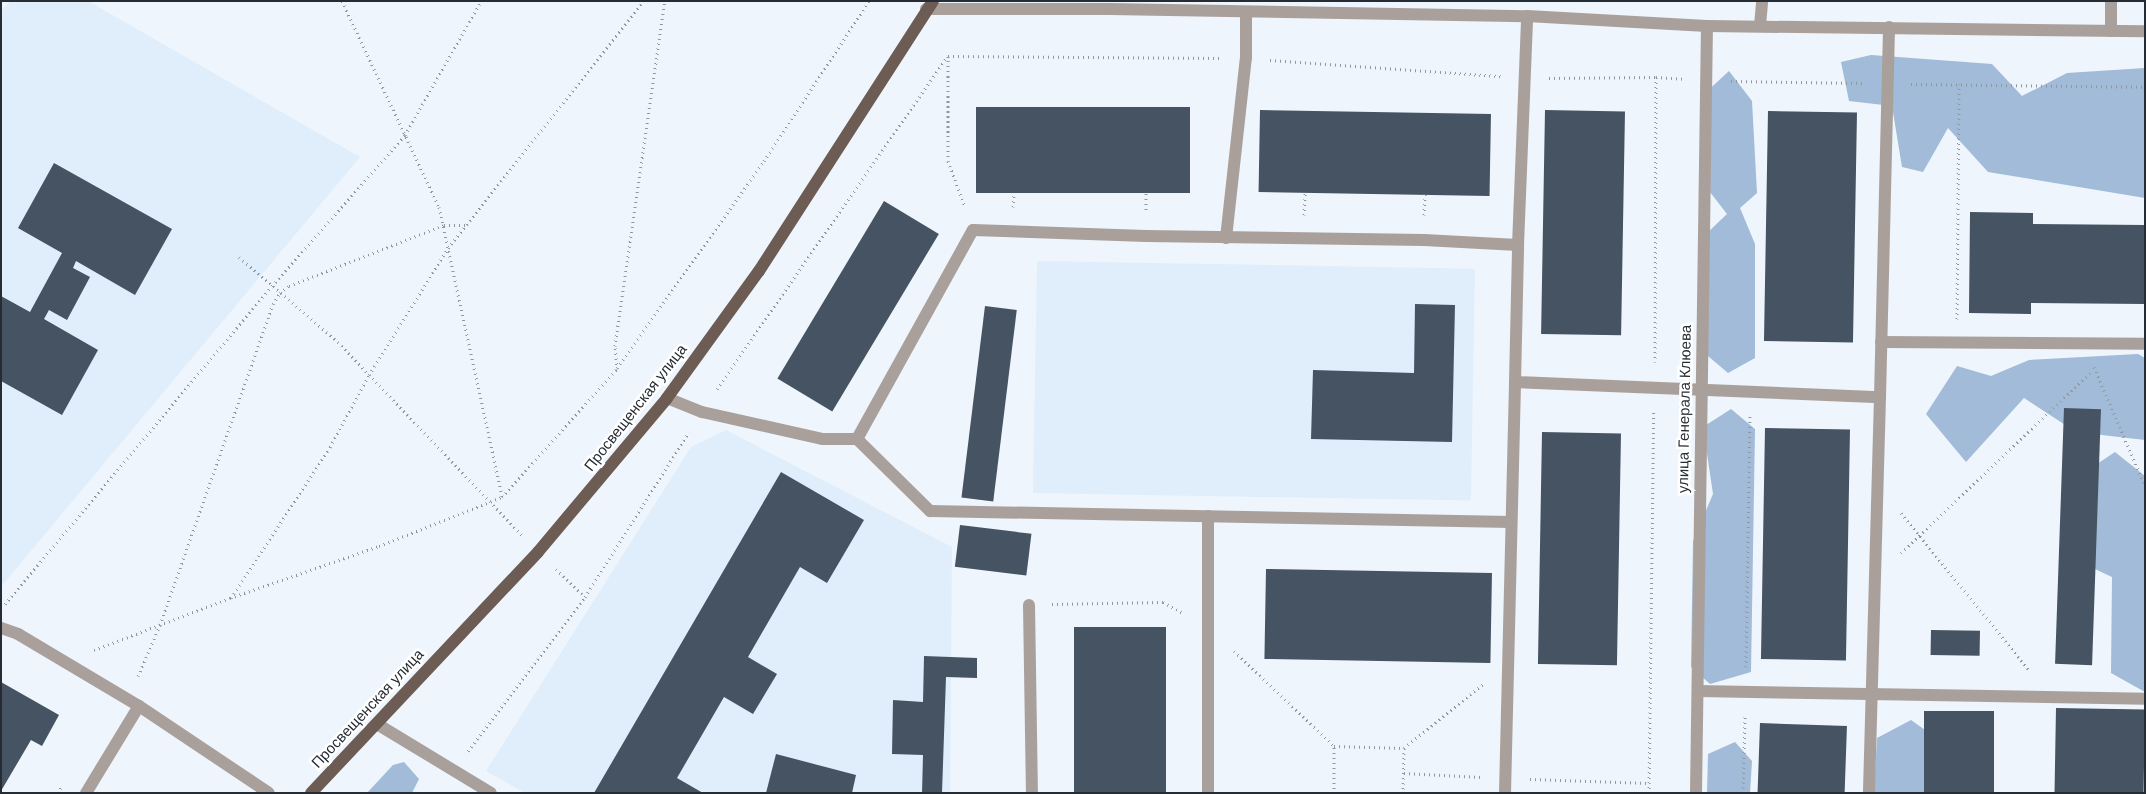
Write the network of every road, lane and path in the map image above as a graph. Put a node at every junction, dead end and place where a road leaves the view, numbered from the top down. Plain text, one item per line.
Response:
1 (342, 1) edge
2 (481, 1) edge
3 (644, 1) edge
4 (665, 1) edge
5 (869, 1) edge
6 (1097, 1) edge
7 (1762, 1) edge
8 (2111, 1) edge
9 (930, 5) edge
10 (1109, 9) junction
11 (1246, 12) junction
12 (1527, 16) junction
13 (1707, 26) junction
14 (1760, 26) junction
15 (1889, 27) junction
16 (2111, 31) junction
17 (2145, 31) edge
18 (948, 56) junction
19 (1246, 58) junction
20 (1526, 78) junction
21 (1959, 84) dead end
22 (405, 135) junction
23 (469, 225) junction
24 (444, 226) junction
25 (973, 230) junction
26 (1226, 238) junction
27 (1518, 245) junction
28 (448, 248) junction
29 (239, 257) dead end
30 (272, 286) junction
31 (280, 293) junction
32 (1881, 342) junction
33 (1957, 343) junction
34 (2064, 344) junction
35 (2120, 344) junction
36 (2145, 344) edge
37 (2095, 368) junction
38 (617, 369) junction
39 (369, 375) junction
40 (1515, 382) junction
41 (1702, 390) junction
42 (1751, 392) junction
43 (1880, 397) junction
44 (667, 398) junction
45 (702, 412) junction
46 (856, 439) junction
47 (1877, 484) junction
48 (2145, 486) edge
49 (502, 497) junction
50 (490, 502) junction
51 (1208, 516) junction
52 (1510, 522) junction
53 (1920, 535) junction
54 (538, 552) junction
55 (1875, 578) junction
56 (586, 597) junction
57 (230, 598) junction
58 (1029, 604) dead end
59 (1, 608) edge
60 (160, 625) junction
61 (1, 628) edge
62 (65, 661) junction
63 (1509, 663) junction
64 (1698, 691) junction
65 (1745, 692) junction
66 (1872, 695) junction
67 (2052, 698) junction
68 (2145, 699) edge
69 (139, 706) junction
70 (377, 724) junction
71 (1404, 748) junction
72 (454, 770) junction
73 (86, 793) edge
74 (269, 793) edge
75 (311, 793) edge
76 (491, 793) edge
77 (1032, 793) edge
78 (1208, 793) edge
79 (1334, 793) edge
80 (1403, 793) edge
81 (1505, 793) edge
82 (1696, 793) edge
83 (1743, 793) edge
84 (1869, 793) edge

1 - 22 path
2 - 22 path
3 - 23 path
4 - 38 path
5 - 38 path
6 - 10 street
7 - 14 street
8 - 16 street
9 - 10 street
9 - 44 main road, Просвещенская улица
10 - 11 street
11 - 12 street
11 - 19 street
12 - 13 street
12 - 20 street
13 - 14 street
13 - 41 street, улица Генерала Клюева
14 - 15 street
15 - 16 street
15 - 32 street
16 - 17 street
18 - 19 path
18 - 25 path
18 - 45 path
19 - 20 path
19 - 26 street
20 - 27 street
21 - 33 path
22 - 24 path
22 - 30 path
23 - 24 path
23 - 28 path
24 - 28 path
24 - 31 path
25 - 26 street
25 - 46 street
26 - 27 street
27 - 40 street
28 - 39 path
28 - 49 path
29 - 30 path
30 - 31 path
30 - 59 path
31 - 39 path
31 - 60 path
32 - 33 street
32 - 43 street
33 - 34 street
34 - 35 street
34 - 37 path
35 - 36 street
35 - 37 path
37 - 48 path
37 - 53 path
38 - 49 path
39 - 50 path
39 - 57 path
40 - 41 street
40 - 52 street
41 - 42 street
41 - 64 street, улица Генерала Клюева
42 - 43 street
42 - 65 path
43 - 47 street
44 - 45 street
44 - 54 main road, Просвещенская улица
45 - 46 street
45 - 56 path
46 - 51 street
47 - 53 path
47 - 55 street
49 - 50 path
50 - 54 path
50 - 57 path
51 - 52 street
51 - 78 street
52 - 63 street
53 - 55 path
53 - 67 path
54 - 56 path
54 - 70 main road, Просвещенская улица
55 - 66 street
56 - 72 path
57 - 60 path
58 - 77 street
60 - 62 path
60 - 69 path
61 - 62 street
62 - 69 street
63 - 71 path
63 - 81 street
64 - 65 street
64 - 82 street, улица Генерала Клюева
65 - 66 street
65 - 83 path
66 - 67 street
66 - 84 street
67 - 68 street
69 - 73 street
69 - 74 street
70 - 72 street
70 - 75 main road, Просвещенская улица
71 - 79 path
71 - 80 path
72 - 76 street

